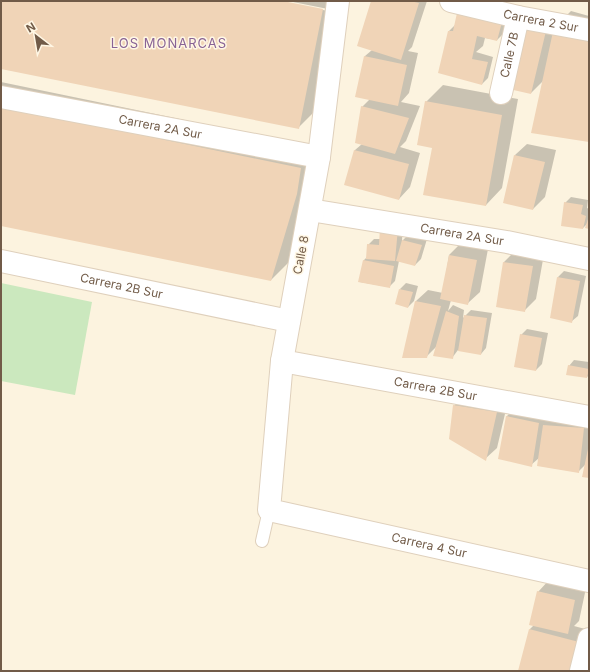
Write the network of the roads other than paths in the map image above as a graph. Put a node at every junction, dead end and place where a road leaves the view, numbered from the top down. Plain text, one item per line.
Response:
1 (338, 1) edge
2 (464, 2) edge
3 (518, 17) junction
4 (589, 30) edge
5 (501, 93) dead end
6 (1, 97) edge
7 (319, 158) junction
8 (310, 210) junction
9 (589, 259) edge
10 (1, 261) edge
11 (289, 321) junction
12 (282, 361) junction
13 (589, 417) edge
14 (269, 510) junction
15 (262, 541) dead end
16 (589, 582) edge
17 (589, 639) edge
18 (581, 671) edge

1 - 7 street, Calle 8
2 - 3 street, Carrera 2 Sur
3 - 4 street, Carrera 2 Sur
3 - 5 street, Calle 7B
6 - 7 street, Carrera 2A Sur
7 - 8 street, Calle 8
8 - 9 street, Carrera 2A Sur
8 - 11 street, Calle 8
10 - 11 street, Carrera 2B Sur
11 - 12 street, Calle 8
12 - 13 street, Carrera 2B Sur
12 - 14 street, Calle 8
14 - 15 lane
14 - 16 street, Carrera 4 Sur
17 - 18 street

